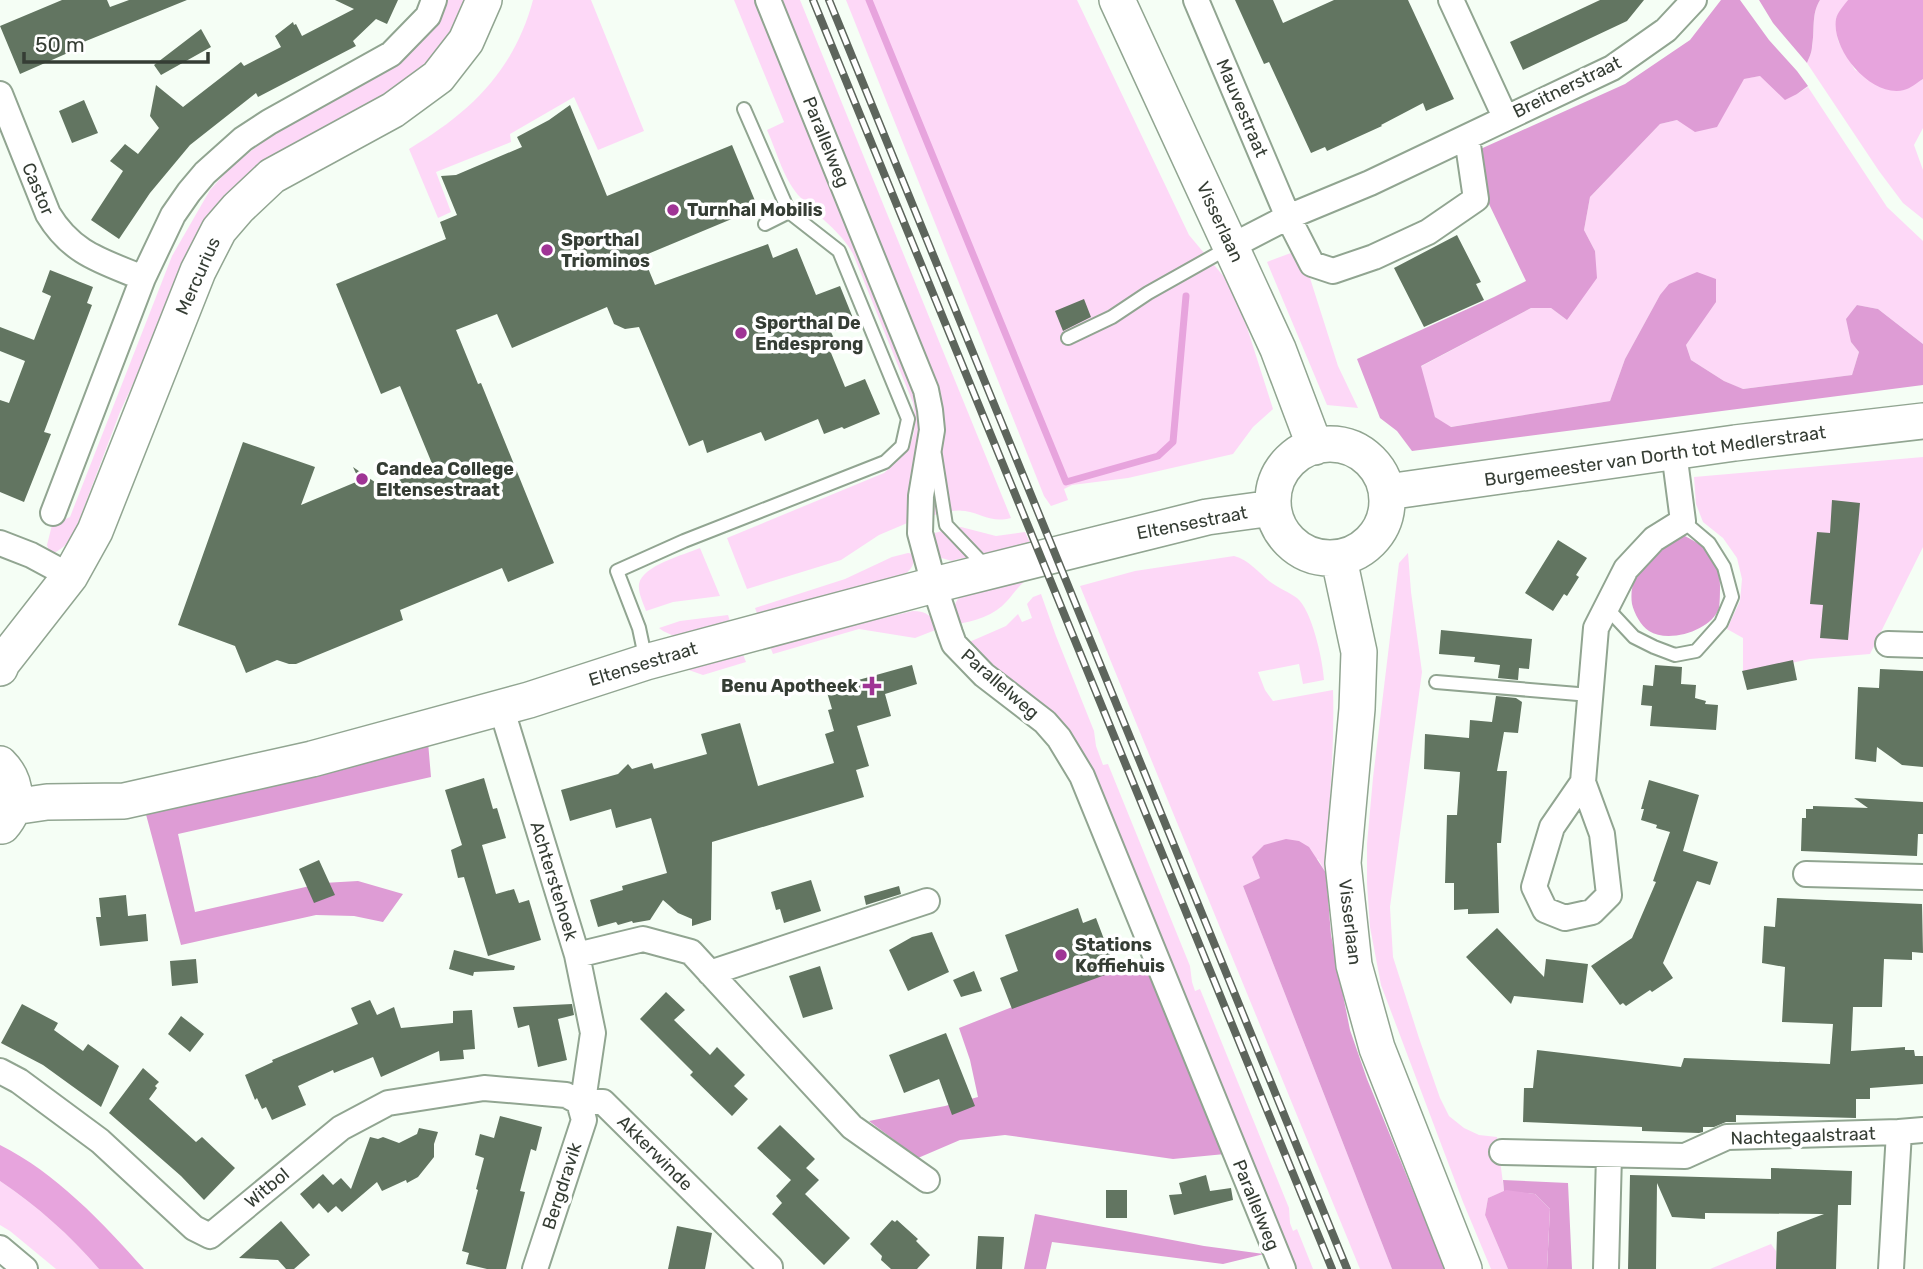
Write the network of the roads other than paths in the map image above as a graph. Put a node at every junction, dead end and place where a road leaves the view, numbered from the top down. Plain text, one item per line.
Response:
1 (434, 0) edge
2 (484, 0) edge
3 (768, 0) edge
4 (1118, 0) edge
5 (1196, 0) edge
6 (1451, 0) edge
7 (1694, 0) edge
8 (0, 94) edge
9 (744, 109) dead end
10 (1505, 117) junction
11 (1466, 138) junction
12 (789, 212) junction
13 (1288, 217) junction
14 (765, 224) dead end
15 (1232, 246) junction
16 (143, 278) junction
17 (1068, 338) dead end
18 (1923, 421) edge
19 (932, 430) junction
20 (1315, 447) junction
21 (1674, 452) junction
22 (1387, 492) junction
23 (1273, 508) junction
24 (53, 513) dead end
25 (1683, 521) junction
26 (0, 543) edge
27 (1339, 559) junction
28 (990, 571) junction
29 (70, 576) junction
30 (934, 585) junction
31 (1606, 607) junction
32 (1888, 643) dead end
33 (1923, 645) edge
34 (646, 662) junction
35 (0, 668) edge
36 (1436, 682) dead end
37 (1590, 695) junction
38 (501, 707) junction
39 (0, 764) edge
40 (1583, 782) junction
41 (7, 817) edge
42 (1806, 874) dead end
43 (1923, 877) edge
44 (928, 901) dead end
45 (577, 955) junction
46 (710, 973) junction
47 (0, 1071) edge
48 (579, 1102) junction
49 (1911, 1131) edge
50 (1502, 1152) dead end
51 (1609, 1155) junction
52 (927, 1180) dead end
53 (0, 1248) edge
54 (24, 1269) edge
55 (535, 1269) edge
56 (770, 1269) edge
57 (1283, 1269) edge
58 (1464, 1269) edge
59 (1606, 1269) edge
60 (1891, 1269) edge

1 - 16 street
2 - 29 street, Mercurius
3 - 19 street, Parallelweg
4 - 15 street, Visserlaan
5 - 13 street, Mauvestraat
6 - 10 street
7 - 10 street, Breitnerstraat
8 - 16 street, Castor
9 - 12 lane
10 - 11 street, Breitnerstraat
11 - 13 street, Breitnerstraat
11 - 13 street
12 - 14 lane
12 - 34 lane
13 - 15 street, Breitnerstraat
15 - 17 lane
15 - 20 street, Visserlaan
16 - 24 street
18 - 21 street, Burgemeester van Dorth tot Medlerstraat
19 - 28 lane
19 - 30 street, Parallelweg
20 - 22 street
20 - 23 street
21 - 22 street, Burgemeester van Dorth tot Medlerstraat
21 - 25 street
22 - 27 street
23 - 27 street
23 - 28 street, Eltensestraat
25 - 31 street
25 - 31 lane
26 - 29 street
27 - 58 street, Visserlaan
28 - 30 street, Eltensestraat
29 - 35 street, Mercurius
30 - 34 street, Eltensestraat
30 - 57 street, Parallelweg
31 - 37 street
32 - 33 street
34 - 38 street, Eltensestraat
36 - 37 lane
37 - 40 street
38 - 41 street, Eltensestraat
38 - 45 street, Achterstehoek
39 - 41 street
40 - 40 street
42 - 43 street
44 - 46 street
45 - 46 street, Achterstehoek
45 - 48 street
46 - 52 street, Achterstehoek
47 - 48 street, Witbol
48 - 55 street, Bergdravik
48 - 56 street, Akkerwinde
49 - 51 street, Nachtegaalstraat
49 - 60 street
50 - 51 street, Nachtegaalstraat
51 - 59 street
53 - 54 street

